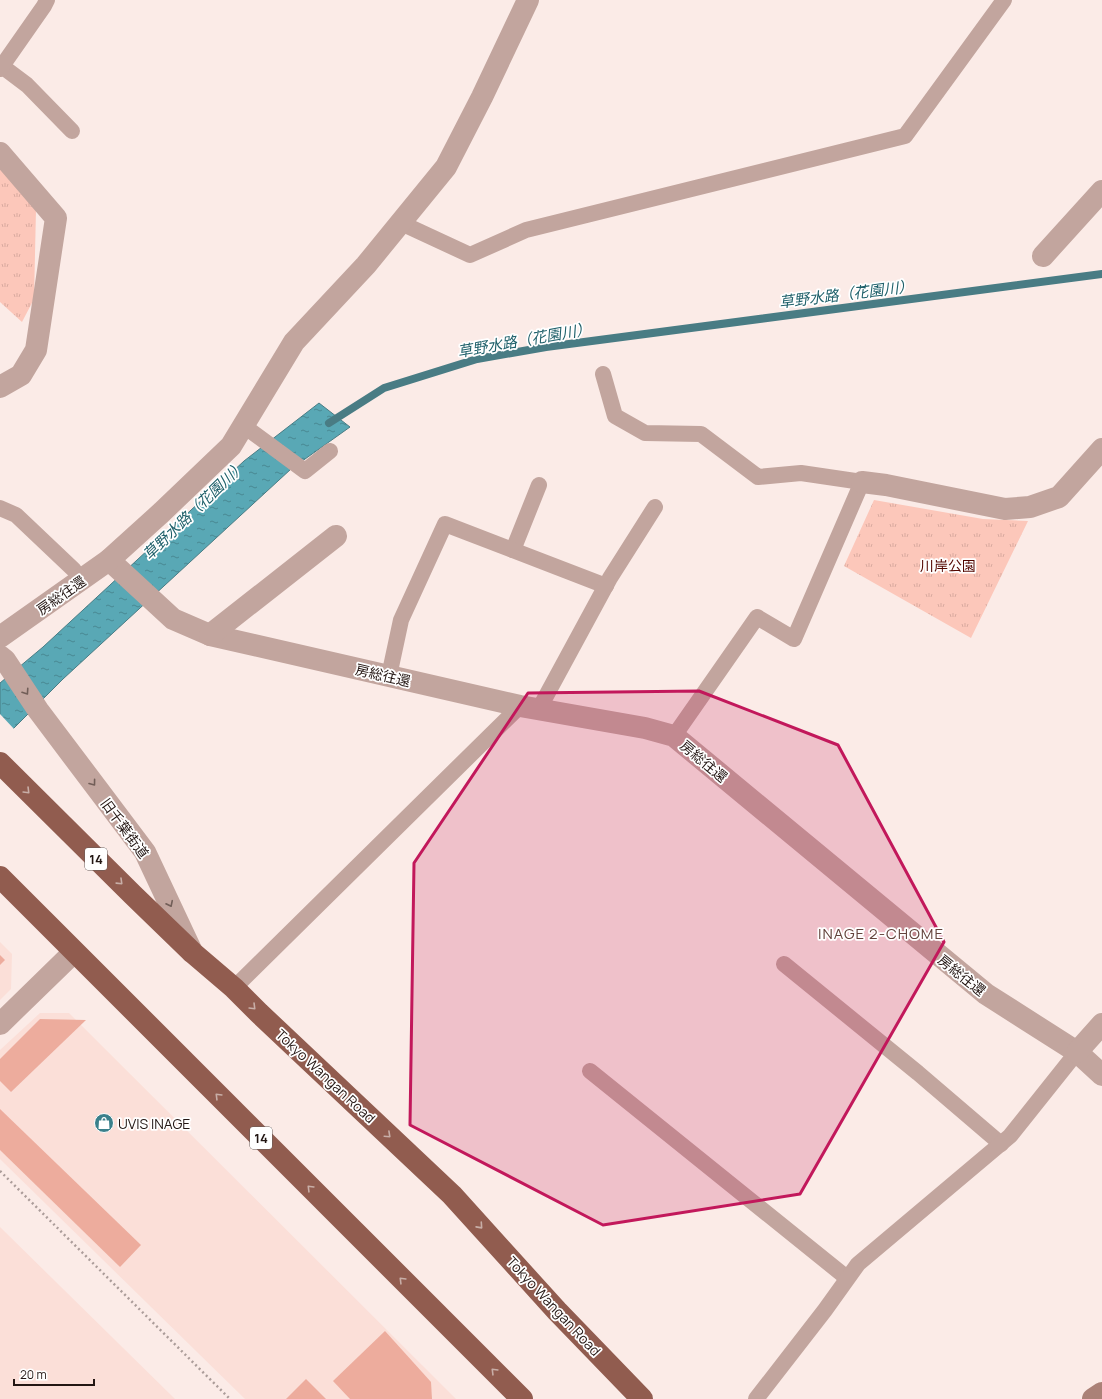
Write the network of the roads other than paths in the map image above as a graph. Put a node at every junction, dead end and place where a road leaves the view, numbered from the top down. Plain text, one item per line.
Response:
1 (46, 0) edge
2 (528, 0) edge
3 (1004, 0) edge
4 (1, 68) edge
5 (72, 131) dead end
6 (0, 153) edge
7 (1102, 191) edge
8 (401, 222) junction
9 (1043, 256) dead end
10 (603, 374) dead end
11 (0, 387) edge
12 (244, 426) junction
13 (1102, 449) edge
14 (330, 451) dead end
15 (862, 482) junction
16 (539, 485) dead end
17 (655, 507) dead end
18 (0, 508) edge
19 (336, 536) dead end
20 (513, 550) junction
21 (114, 565) junction
22 (74, 570) dead end
23 (606, 586) junction
24 (210, 635) junction
25 (0, 637) edge
26 (2, 658) edge
27 (389, 676) junction
28 (529, 708) junction
29 (674, 736) junction
30 (0, 763) edge
31 (0, 877) edge
32 (74, 952) junction
33 (193, 953) junction
34 (784, 964) dead end
35 (234, 988) junction
36 (0, 1024) edge
37 (1102, 1024) edge
38 (1077, 1052) junction
39 (590, 1071) dead end
40 (1102, 1075) edge
41 (1001, 1144) junction
42 (848, 1278) junction
43 (557, 1311) junction
44 (1102, 1393) edge
45 (522, 1399) edge
46 (621, 1399) edge
47 (642, 1399) edge
48 (756, 1399) edge
49 (1093, 1399) edge

1 - 4 lane
2 - 8 street, 房総往還
3 - 8 lane
4 - 5 lane
6 - 11 street
7 - 9 street
8 - 12 street, 房総往還
10 - 15 lane
12 - 14 lane
12 - 21 street, 房総往還
13 - 15 street
15 - 29 lane
16 - 20 lane
17 - 23 lane
18 - 22 lane
19 - 24 street
20 - 23 lane
20 - 27 lane
21 - 24 street, 房総往還
21 - 25 street, 房総往還
23 - 28 lane
24 - 27 street, 房総往還
26 -> 33 street, 旧千葉街道
27 - 28 street, 房総往還
28 - 29 street, 房総往還
28 - 35 lane
29 - 38 street, 房総往還
30 -> 33 highway, Tokyo Wangan Road / 14
31 - 32 highway, 14
32 - 36 street
45 -> 32 highway, 14
33 - 35 highway, Tokyo Wangan Road / 14
34 - 41 lane
35 -> 43 highway, Tokyo Wangan Road / 14
37 - 38 street
38 - 40 street, 房総往還
38 - 41 lane
39 - 42 lane
41 - 42 lane
42 - 48 lane
43 - 46 highway
43 - 47 highway, Tokyo Wangan Road / 14
44 - 49 main road

